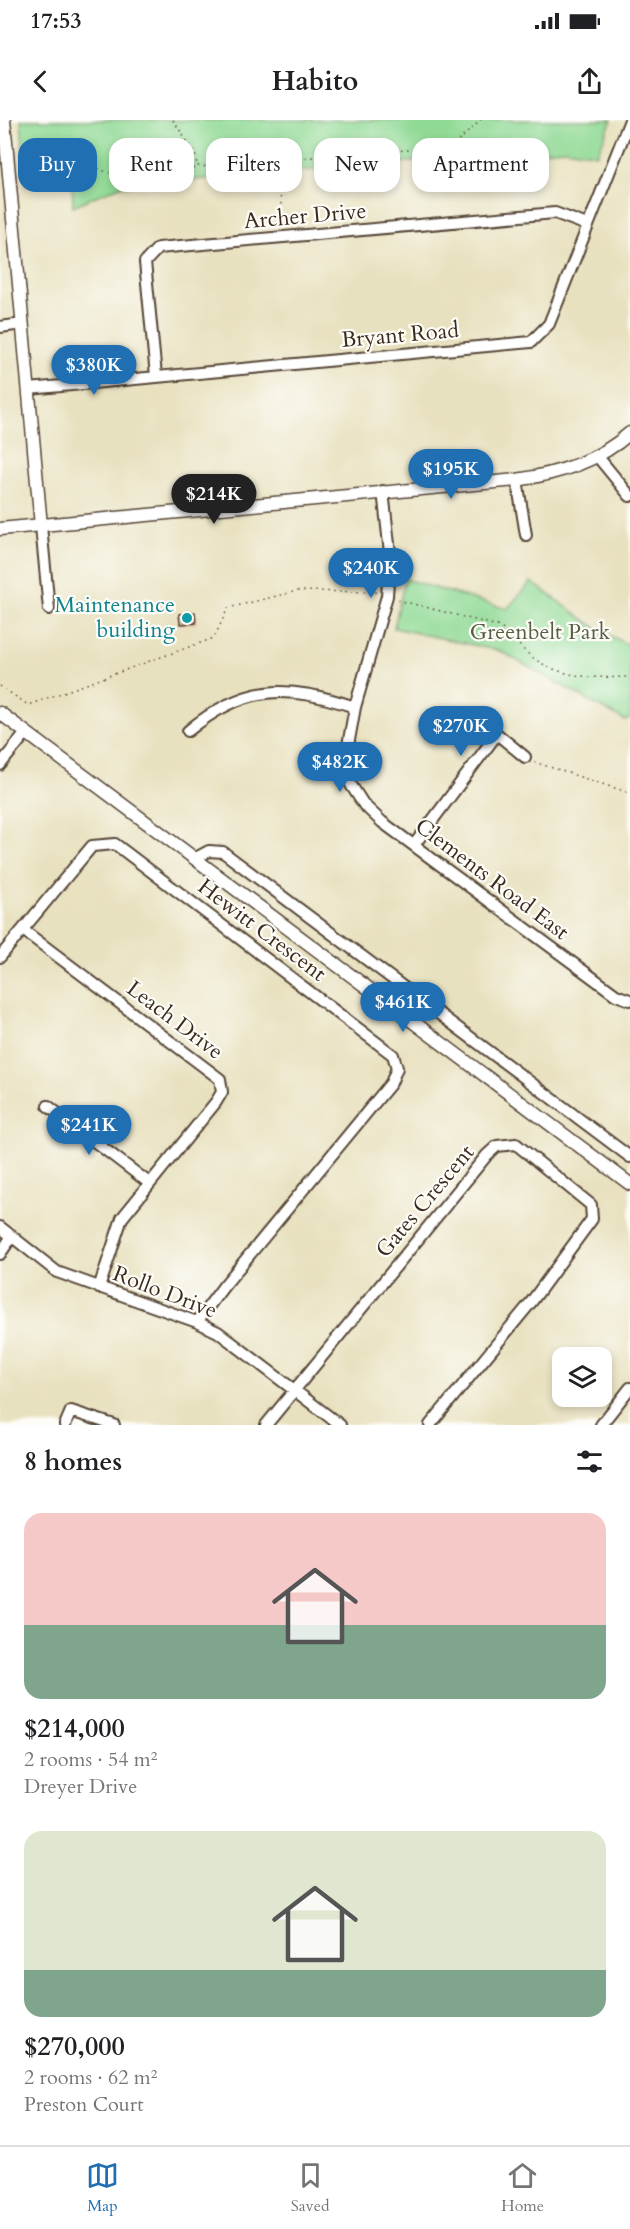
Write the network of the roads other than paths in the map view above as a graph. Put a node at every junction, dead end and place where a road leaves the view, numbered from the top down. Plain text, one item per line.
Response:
1 (4, 120) edge
2 (629, 125) edge
3 (4, 169) edge
4 (587, 225) junction
5 (23, 324) junction
6 (0, 327) edge
7 (156, 376) junction
8 (29, 389) junction
9 (630, 433) edge
10 (598, 457) junction
11 (517, 480) junction
12 (383, 490) junction
13 (630, 496) edge
14 (41, 526) junction
15 (0, 529) edge
16 (526, 535) dead end
17 (49, 609) dead end
18 (355, 707) junction
19 (0, 713) edge
20 (188, 731) dead end
21 (26, 733) junction
22 (525, 757) road end
23 (0, 765) edge
24 (414, 845) junction
25 (196, 858) junction
26 (23, 930) junction
27 (0, 957) edge
28 (630, 1000) edge
29 (48, 1106) dead end
30 (630, 1157) edge
31 (148, 1184) junction
32 (630, 1184) edge
33 (0, 1227) edge
34 (12, 1236) junction
35 (0, 1254) edge
36 (99, 1288) junction
37 (197, 1322) junction
38 (630, 1388) edge
39 (294, 1390) junction
40 (65, 1425) edge
41 (114, 1425) edge
42 (266, 1425) edge
43 (340, 1425) edge
44 (430, 1425) edge
45 (601, 1425) edge

1 - 3 street
2 - 4 street, Bryant Road
3 - 5 street
4 - 7 street, Bryant Road
4 - 7 street, Archer Drive
5 - 6 street
5 - 8 street
7 - 8 street, Bryant Road
8 - 14 street
9 - 10 street
10 - 11 street
10 - 13 street
11 - 12 street
11 - 16 street
12 - 14 street
12 - 18 street, Clements Road East
14 - 15 street
14 - 17 street
18 - 20 street
18 - 24 street, Clements Road East
19 - 21 street
21 - 23 street
21 - 25 street
22 - 24 street
24 - 28 street, Clements Road East
25 - 30 street
25 - 32 street
26 - 27 street, Hewitt Crescent
26 - 31 street, Leach Drive
26 - 37 street, Hewitt Crescent
29 - 31 street
31 - 36 street, Leach Drive
33 - 34 street, Rollo Drive
34 - 35 street
34 - 36 street, Rollo Drive
36 - 37 street, Rollo Drive
37 - 39 street, Rollo Drive
38 - 45 street
39 - 42 street, Gates Crescent
39 - 43 street, Rollo Drive
39 - 44 street, Gates Crescent
40 - 41 street

